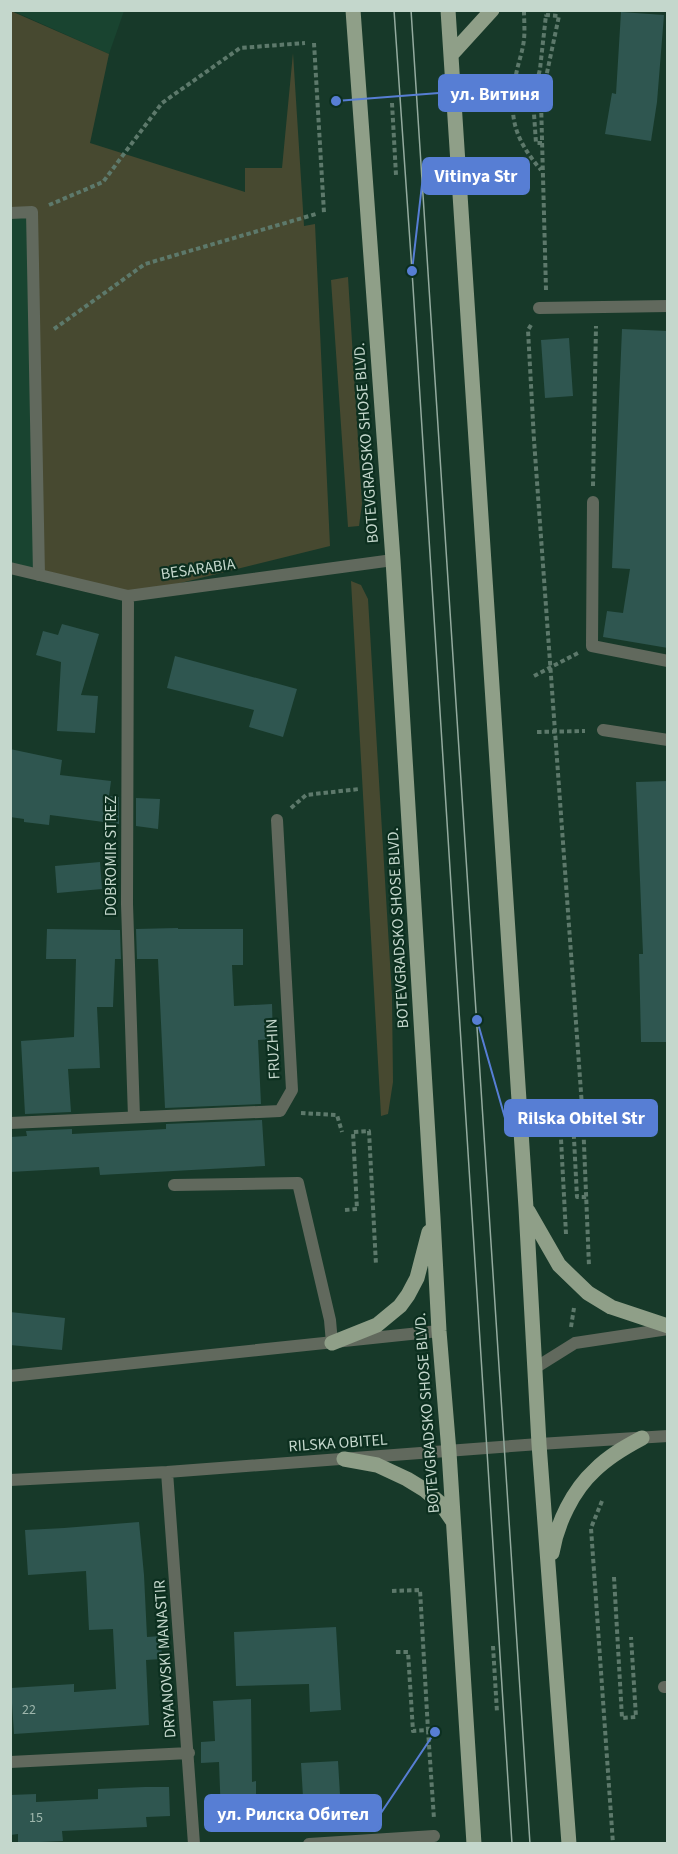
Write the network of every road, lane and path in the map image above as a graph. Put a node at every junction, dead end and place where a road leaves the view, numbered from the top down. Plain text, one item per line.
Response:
1 (352, 10) edge
2 (447, 10) edge
3 (492, 10) edge
4 (524, 11) edge
5 (546, 13) edge
6 (305, 43) dead end
7 (314, 43) dead end
8 (451, 55) junction
9 (392, 103) dead end
10 (542, 143) junction
11 (542, 171) junction
12 (396, 175) dead end
13 (32, 212) junction
14 (10, 213) edge
15 (324, 213) dead end
16 (316, 214) dead end
17 (668, 306) edge
18 (597, 307) junction
19 (539, 308) junction
20 (34, 343) junction
21 (593, 502) joint
22 (393, 560) junction
23 (10, 568) edge
24 (39, 575) junction
25 (128, 596) junction
26 (592, 646) junction
27 (668, 661) edge
28 (551, 667) junction
29 (534, 676) dead end
30 (603, 730) dead end
31 (555, 731) junction
32 (566, 731) dead end
33 (537, 732) dead end
34 (668, 740) edge
35 (359, 789) dead end
36 (277, 820) joint
37 (280, 1111) junction
38 (134, 1117) junction
39 (10, 1124) edge
40 (342, 1132) dead end
41 (174, 1185) dead end
42 (587, 1197) junction
43 (526, 1208) junction
44 (345, 1209) dead end
45 (433, 1218) junction
46 (566, 1244) dead end
47 (376, 1265) dead end
48 (589, 1274) dead end
49 (575, 1305) dead end
50 (571, 1325) dead end
51 (668, 1327) edge
52 (439, 1331) junction
53 (332, 1343) junction
54 (536, 1368) junction
55 (10, 1376) edge
56 (668, 1436) edge
57 (642, 1438) junction
58 (539, 1444) junction
59 (448, 1452) junction
60 (344, 1459) junction
61 (167, 1472) junction
62 (10, 1480) edge
63 (602, 1501) dead end
64 (453, 1523) junction
65 (549, 1573) junction
66 (614, 1577) dead end
67 (392, 1591) dead end
68 (631, 1637) dead end
69 (493, 1646) dead end
70 (395, 1652) dead end
71 (497, 1712) dead end
72 (429, 1730) junction
73 (189, 1753) junction
74 (10, 1762) edge
75 (434, 1836) joint
76 (194, 1844) edge
77 (309, 1844) edge
78 (474, 1844) edge
79 (569, 1844) edge
80 (613, 1844) edge

1 - 22 main road, BOTEVGRADSKO SHOSE BLVD.
2 - 8 main road
3 - 8 main road
4 - 11 path
5 - 10 path
5 - 10 path
6 - 13 path
7 - 15 path
8 - 43 main road
9 - 12 path
10 - 11 path
11 - 19 path
13 - 14 street
13 - 20 street
16 - 20 path
17 - 18 street
18 - 19 street
18 - 21 path
19 - 28 path
20 - 24 street
21 - 26 street
22 - 25 street, BESARABIA
22 - 45 main road, BOTEVGRADSKO SHOSE BLVD.
23 - 24 street, BESARABIA
24 - 25 street, BESARABIA
25 - 38 street, DOBROMIR STREZ
26 - 27 street
26 - 28 path
28 - 29 path
28 - 31 path
30 - 34 street
31 - 32 path
31 - 33 path
31 - 42 path
35 - 36 path
36 - 37 street, FRUZHIN
37 - 38 street
37 - 40 path
38 - 39 street
41 - 53 street
42 - 46 path
42 - 48 path
43 - 51 main road
43 - 54 main road
44 - 47 path
45 - 52 main road, BOTEVGRADSKO SHOSE BLVD.
45 - 53 main road
49 - 50 path
51 - 54 street
52 - 53 street
52 - 59 main road, BOTEVGRADSKO SHOSE BLVD.
53 - 55 street
54 - 58 main road
56 - 57 street, RILSKA OBITEL
57 - 58 street, RILSKA OBITEL
57 - 65 main road
58 - 59 street, RILSKA OBITEL
58 - 65 main road
59 - 60 street, RILSKA OBITEL
59 - 64 main road, BOTEVGRADSKO SHOSE BLVD.
60 - 61 street, RILSKA OBITEL
60 - 64 main road
61 - 62 street, RILSKA OBITEL
61 - 73 street, DRYANOVSKI MANASTIR
63 - 80 path
64 - 78 main road, BOTEVGRADSKO SHOSE BLVD.
65 - 79 main road
66 - 68 path
67 - 72 path
69 - 71 path
70 - 72 path
72 - 75 path
73 - 74 street
73 - 76 street, DRYANOVSKI MANASTIR
75 - 77 street

